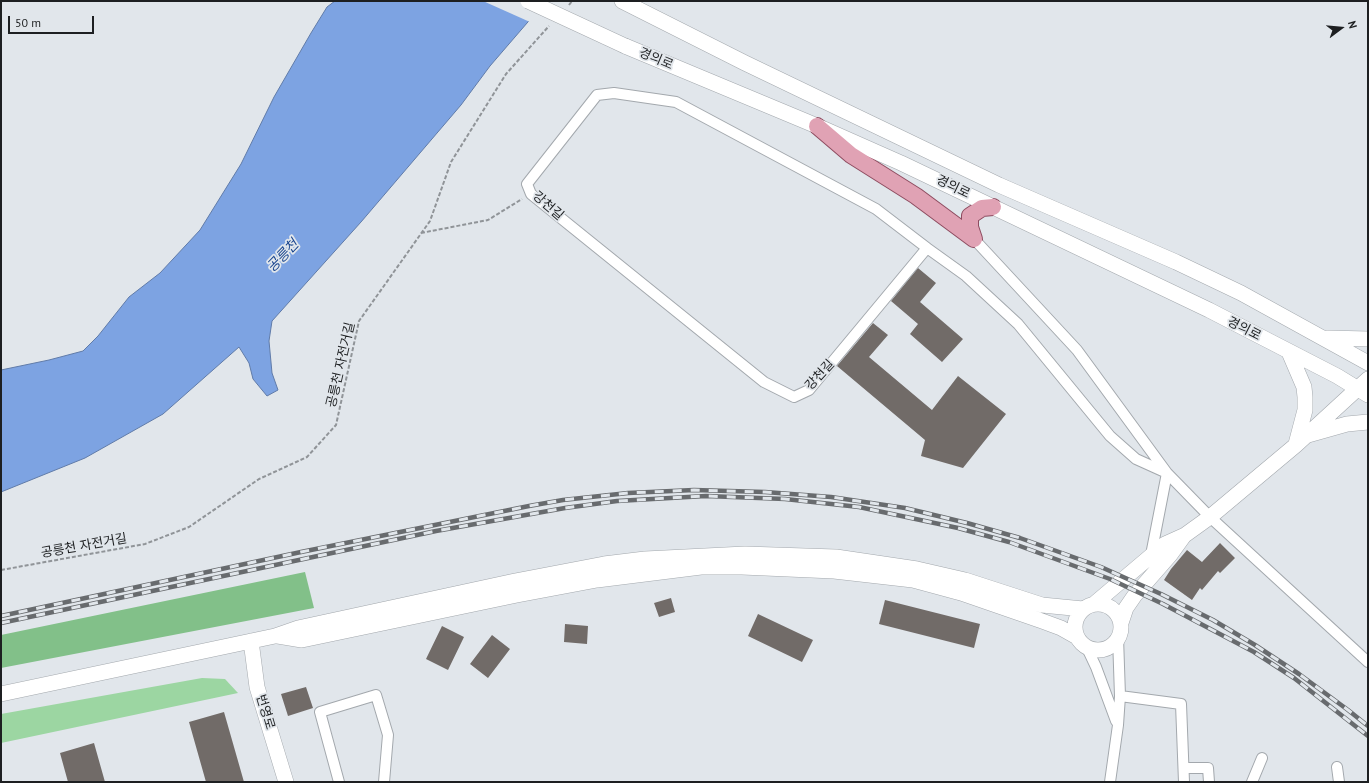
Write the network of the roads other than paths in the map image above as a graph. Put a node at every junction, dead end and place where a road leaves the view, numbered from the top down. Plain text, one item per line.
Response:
1 (528, 1) edge
2 (625, 3) edge
3 (817, 126) junction
4 (993, 207) junction
5 (974, 239) junction
6 (927, 248) junction
7 (1323, 338) junction
8 (1368, 339) edge
9 (1289, 352) junction
10 (1368, 363) edge
11 (1364, 388) edge
12 (1368, 422) edge
13 (1301, 440) junction
14 (1167, 473) junction
15 (1210, 517) junction
16 (1185, 535) junction
17 (1151, 555) junction
18 (1088, 606) junction
19 (1119, 630) junction
20 (275, 636) junction
21 (251, 641) junction
22 (1082, 643) junction
23 (1368, 662) edge
24 (1, 694) edge
25 (1120, 696) junction
26 (1118, 725) junction
27 (1262, 758) dead end
28 (1338, 767) dead end
29 (1184, 768) junction
30 (286, 782) edge
31 (339, 782) edge
32 (384, 782) edge
33 (1110, 782) edge
34 (1184, 782) edge
35 (1209, 782) edge
36 (1252, 782) edge
37 (1339, 782) edge

1 - 3 street, 경의로, bridge
2 - 7 street, 경의로
3 - 4 street, 경의로
3 - 5 main road
4 - 5 main road
4 - 9 street, 경의로
5 - 14 street
6 - 6 street, 강천길
6 - 14 street, 강천길
7 - 8 street
7 - 10 street, 경의로
9 - 11 street, 경의로
9 - 13 street
11 - 13 street
12 - 13 street
13 - 15 street
14 - 15 street
14 - 17 street
15 - 16 street
15 - 23 street
16 - 17 street
16 - 19 street
17 - 18 street
18 - 19 street
18 - 20 street
18 - 22 street
19 - 22 street
19 - 25 street
20 - 21 street
20 - 22 street
21 - 24 street
21 - 30 street, 번영로
22 - 26 street
25 - 26 street
25 - 29 street
26 - 33 street
27 - 36 street
28 - 37 street
29 - 34 street
29 - 35 street
31 - 32 street

